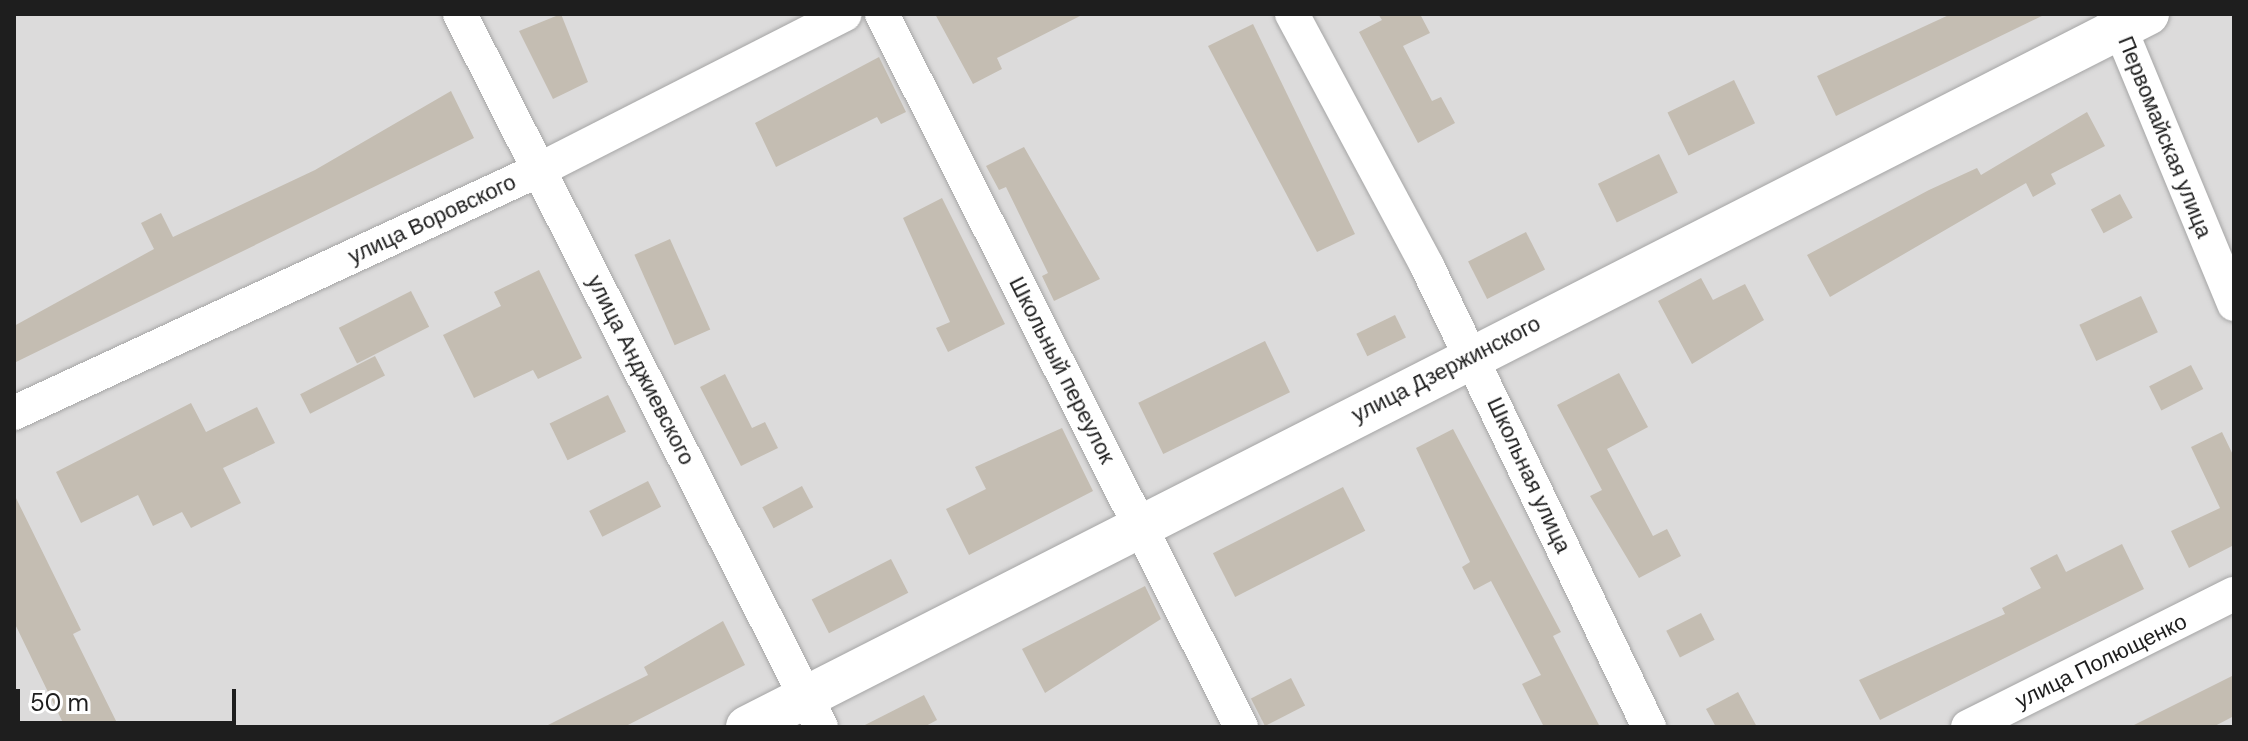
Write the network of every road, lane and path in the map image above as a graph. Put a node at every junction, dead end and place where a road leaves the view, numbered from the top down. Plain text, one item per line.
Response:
1 (460, 14) edge
2 (845, 14) edge
3 (882, 14) edge
4 (1292, 14) edge
5 (2127, 19) edge
6 (539, 170) junction
7 (2234, 304) edge
8 (1472, 355) junction
9 (14, 413) edge
10 (1143, 525) junction
11 (2234, 594) edge
12 (814, 712) edge
13 (747, 727) edge
14 (1241, 727) edge
15 (1649, 727) edge
16 (1968, 727) edge

1 - 6 street, улица Анджиевского
2 - 6 street, улица Воровского
3 - 10 street, Школьный переулок
4 - 8 street, Школьная улица
5 - 7 street, Первомайская улица
5 - 8 street, улица Дзержинского
6 - 9 street, улица Воровского
6 - 12 street, улица Анджиевского
8 - 10 street, улица Дзержинского
8 - 15 street, Школьная улица
10 - 12 street, улица Дзержинского
10 - 14 street, Школьный переулок
11 - 16 street, улица Полющенко
12 - 13 street, улица Дзержинского

